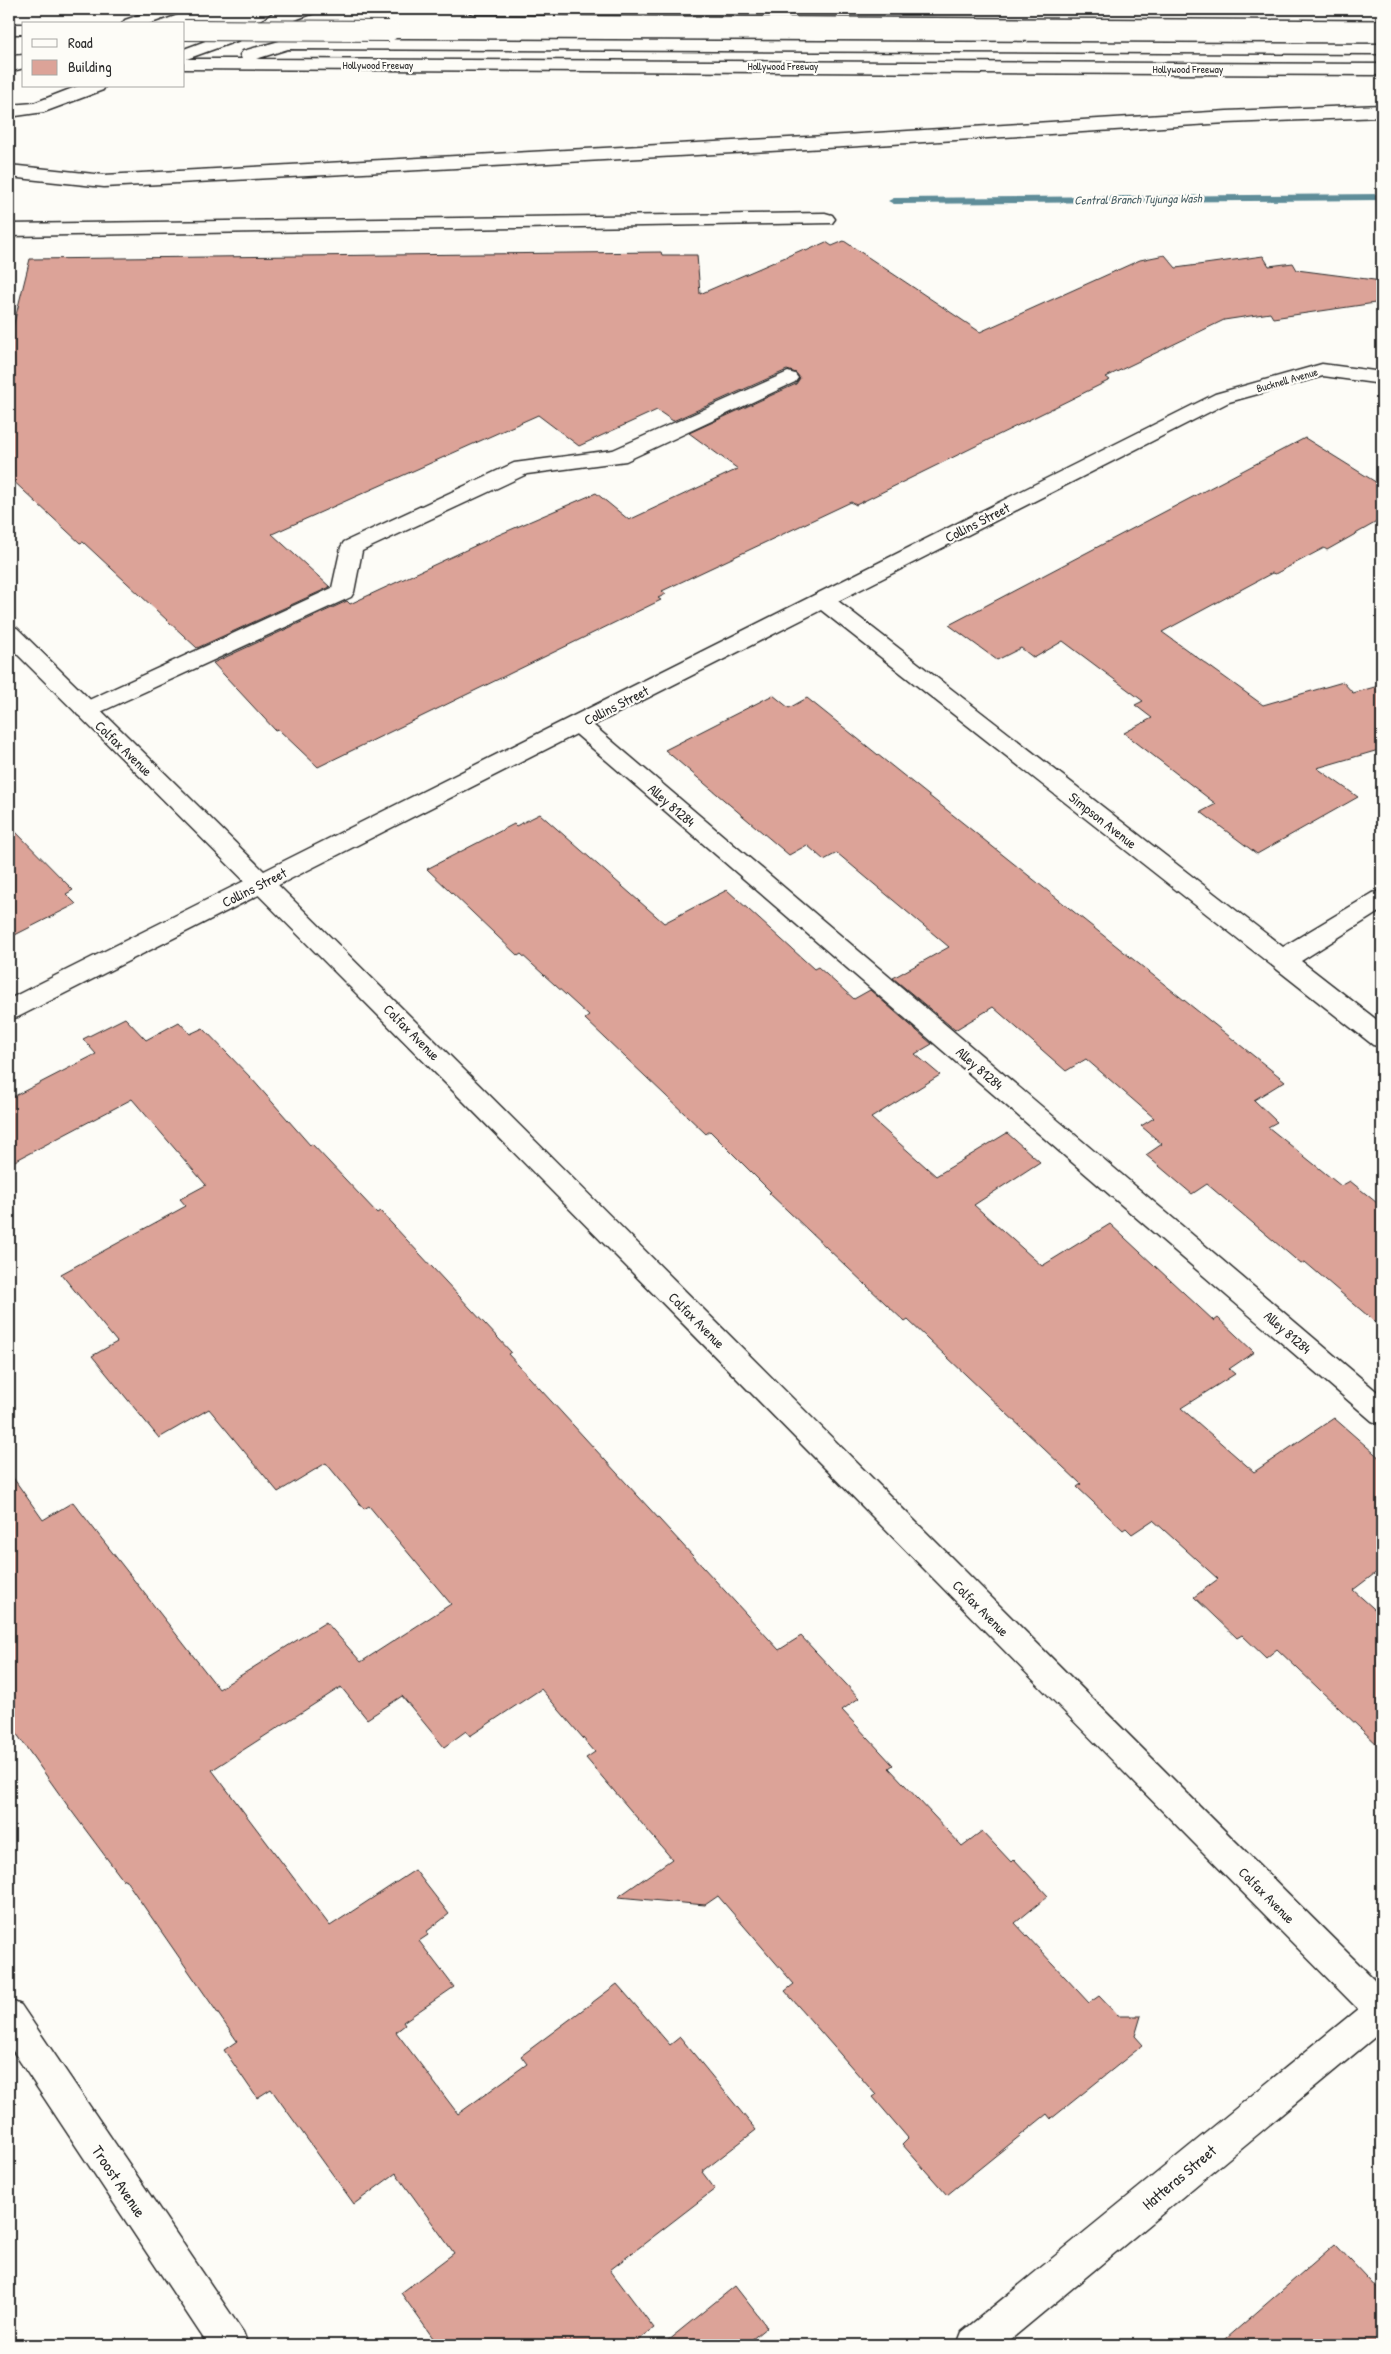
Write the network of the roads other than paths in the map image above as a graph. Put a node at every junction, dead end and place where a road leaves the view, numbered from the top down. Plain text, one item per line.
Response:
1 (173, 9) edge
2 (291, 9) edge
3 (308, 9) edge
4 (476, 9) edge
5 (1382, 14) edge
6 (137, 22) edge
7 (263, 26) junction
8 (9, 29) edge
9 (22, 29) edge
10 (185, 30) edge
11 (1382, 37) edge
12 (1382, 49) edge
13 (185, 54) edge
14 (9, 61) edge
15 (22, 62) edge
16 (22, 63) edge
17 (185, 64) edge
18 (214, 64) junction
19 (9, 67) edge
20 (1382, 70) edge
21 (91, 88) edge
22 (9, 111) edge
23 (1382, 111) edge
24 (9, 171) edge
25 (825, 219) dead end
26 (9, 230) edge
27 (788, 378) dead end
28 (1382, 378) edge
29 (1222, 398) joint
30 (824, 600) junction
31 (9, 633) edge
32 (86, 710) junction
33 (578, 724) junction
34 (264, 883) junction
35 (1382, 899) edge
36 (1282, 960) junction
37 (9, 1010) edge
38 (1382, 1038) edge
39 (1382, 1413) edge
40 (1382, 2010) edge
41 (9, 2016) edge
42 (230, 2345) edge
43 (976, 2345) edge

1 - 6 main road
2 - 7 main road
3 - 7 main road
4 - 5 main road
7 - 13 main road
8 - 9 main road
10 - 11 main road, bridge
12 - 18 main road
14 - 15 main road
16 - 19 main road
17 - 18 main road, Hollywood Freeway
18 - 20 main road, Hollywood Freeway
21 - 22 main road
23 - 24 main road
25 - 26 main road
27 - 32 main road
28 - 29 main road, Bucknell Avenue
29 - 30 main road, Collins Street
30 - 33 main road, Collins Street
30 - 36 main road, Simpson Avenue
31 - 32 main road, Colfax Avenue
32 - 34 main road, Colfax Avenue
33 - 34 main road, Collins Street
33 - 39 main road, Alley 81284
34 - 37 main road, Collins Street
34 - 40 main road, Colfax Avenue
35 - 36 main road
36 - 38 main road, Simpson Avenue
40 - 43 main road, Hatteras Street
41 - 42 main road, Troost Avenue

